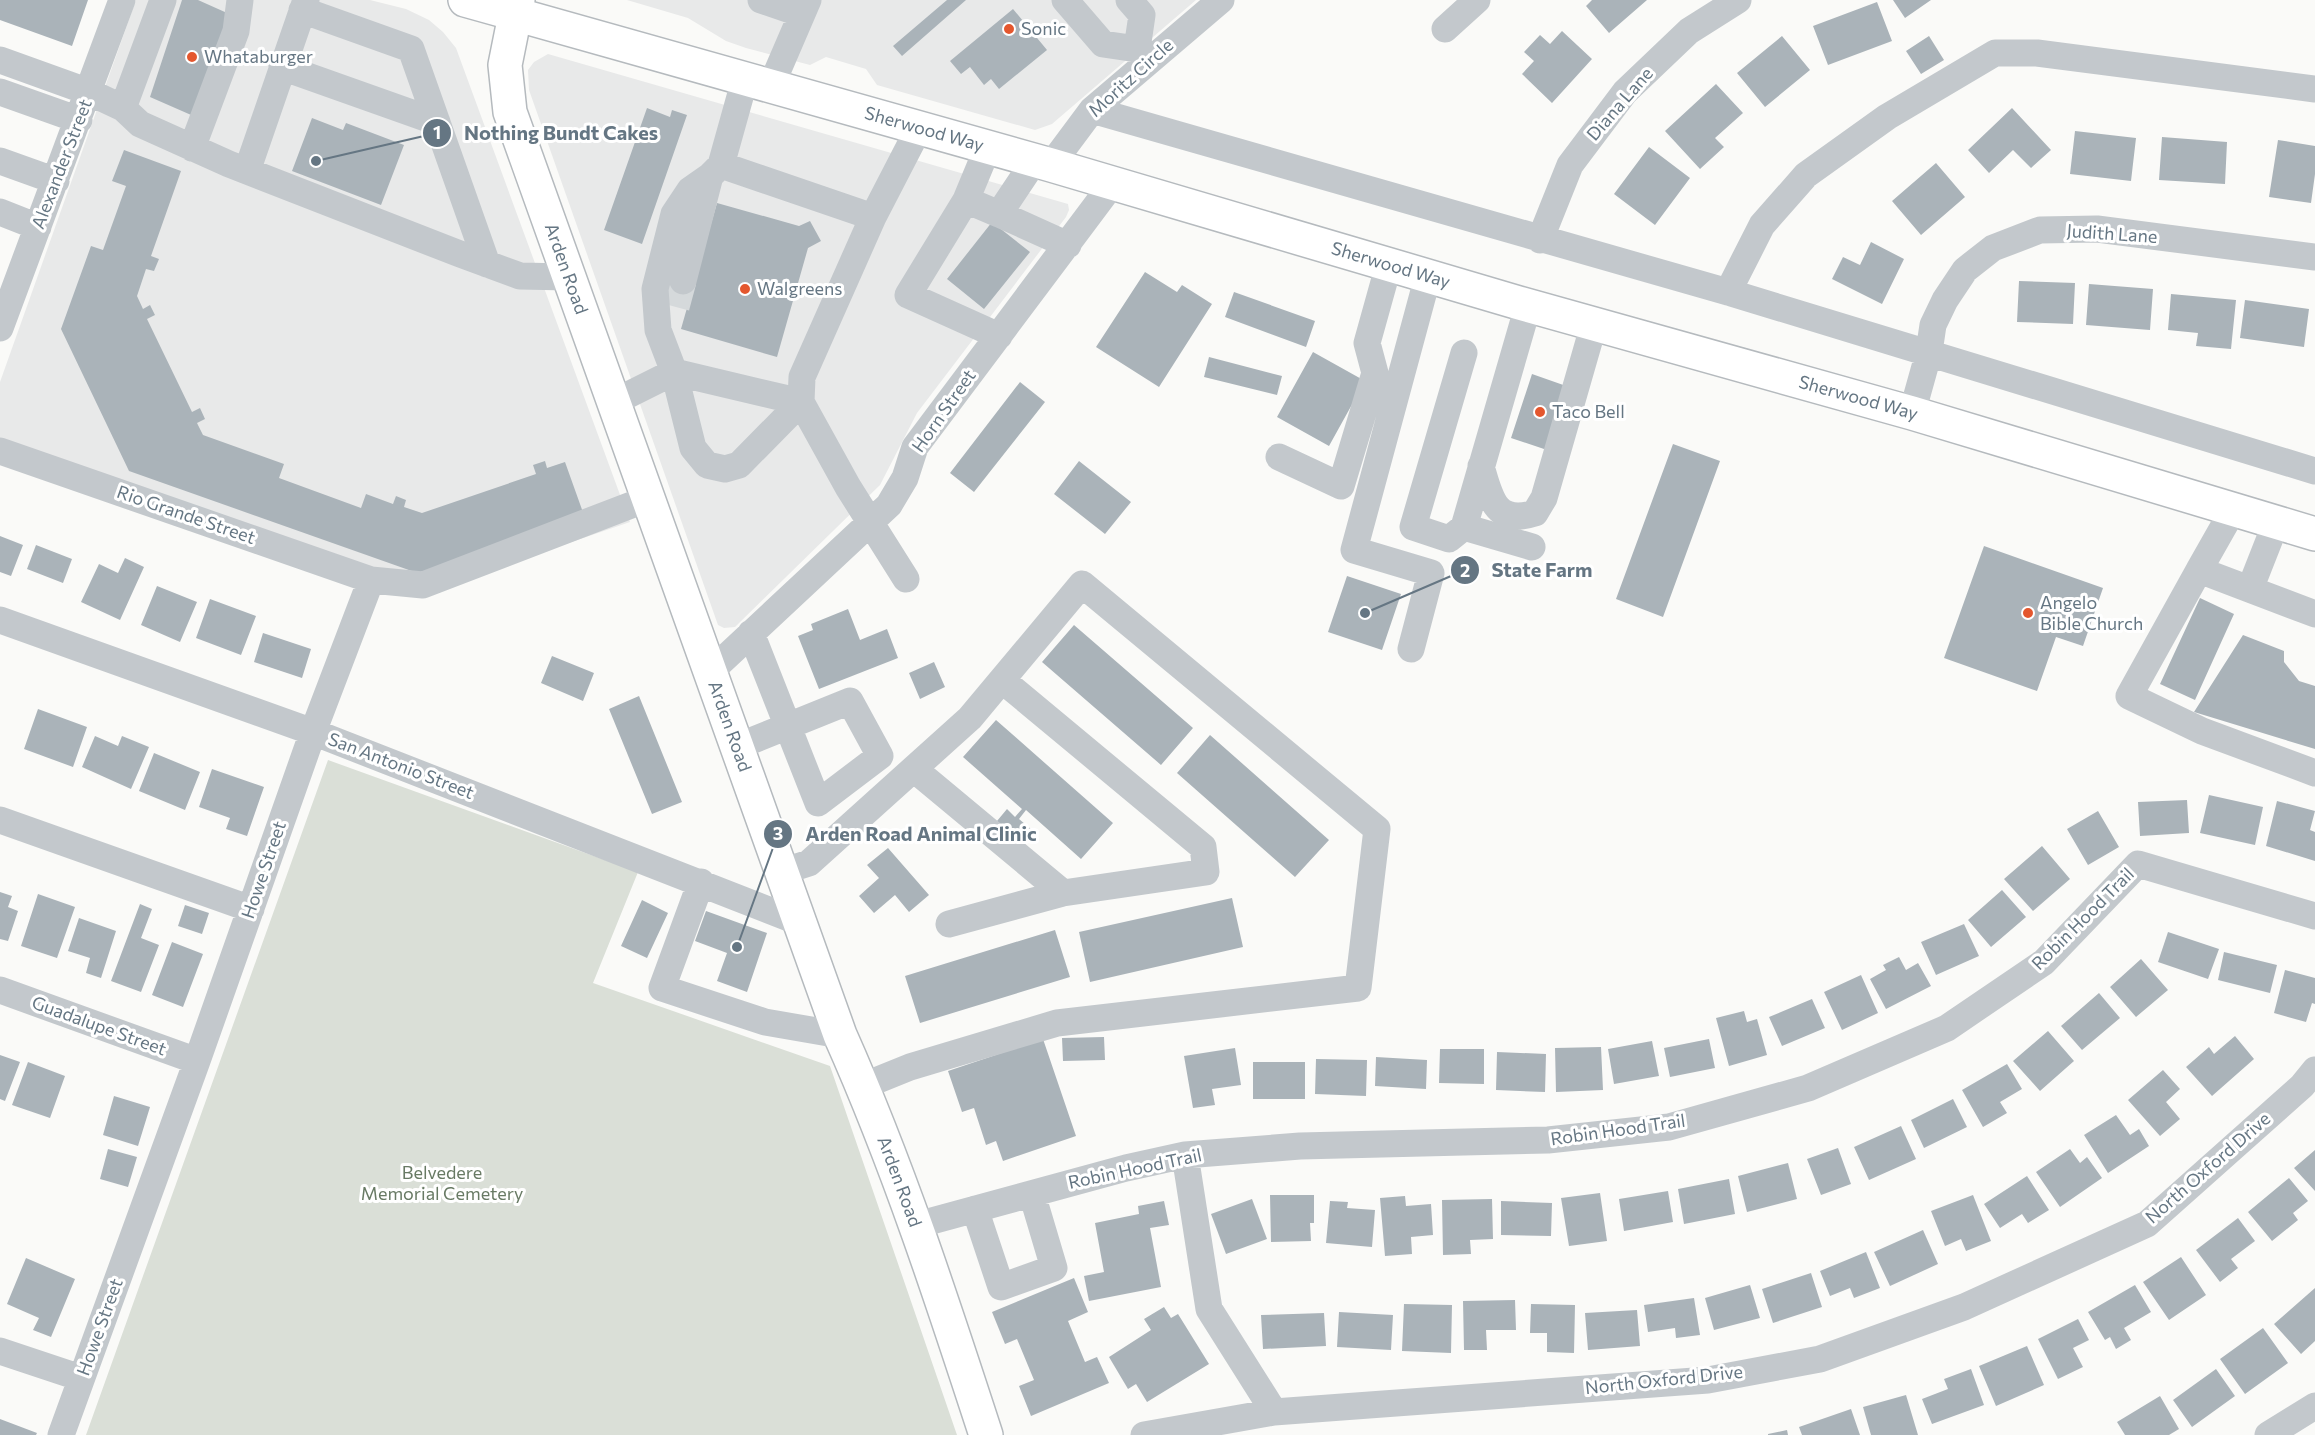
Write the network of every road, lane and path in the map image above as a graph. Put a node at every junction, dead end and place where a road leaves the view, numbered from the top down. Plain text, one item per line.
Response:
1 (122, 0) edge
2 (163, 0) edge
3 (240, 0) edge
4 (465, 0) edge
5 (761, 0) edge
6 (1065, 0) edge
7 (1129, 0) edge
8 (1221, 0) edge
9 (1477, 0) edge
10 (1738, 0) edge
11 (304, 5) edge
12 (517, 7) edge
13 (805, 7) edge
14 (1444, 28) dead end
15 (1142, 56) junction
16 (0, 60) edge
17 (282, 67) junction
18 (758, 82) junction
19 (2315, 89) edge
20 (0, 92) edge
21 (89, 92) junction
22 (123, 108) junction
23 (1092, 110) junction
24 (79, 120) junction
25 (437, 122) junction
26 (920, 128) junction
27 (988, 147) junction
28 (192, 148) junction
29 (0, 161) edge
30 (1043, 163) junction
31 (247, 171) junction
32 (716, 171) junction
33 (56, 181) junction
34 (1113, 183) junction
35 (966, 200) junction
36 (0, 212) edge
37 (999, 214) junction
38 (873, 217) junction
39 (38, 227) junction
40 (1540, 240) junction
41 (1068, 245) junction
42 (2315, 257) edge
43 (487, 264) junction
44 (1389, 264) junction
45 (1428, 276) junction
46 (568, 277) junction
47 (683, 281) tunnel mouth
48 (1728, 292) junction
49 (1528, 306) junction
50 (676, 307) tunnel mouth
51 (1594, 324) junction
52 (0, 328) edge
53 (999, 336) junction
54 (664, 345) junction
55 (1929, 352) junction
56 (1464, 353) dead end
57 (674, 372) junction
58 (801, 402) junction
59 (612, 403) junction
60 (1912, 413) junction
61 (0, 451) edge
62 (1280, 457) dead end
63 (1481, 466) junction
64 (2315, 471) edge
65 (647, 499) junction
66 (2234, 510) junction
67 (872, 522) junction
68 (2276, 523) junction
69 (1464, 527) junction
70 (2315, 534) edge
71 (1532, 547) dead end
72 (2199, 570) junction
73 (906, 579) dead end
74 (371, 580) junction
75 (2250, 589) junction
76 (2315, 614) edge
77 (0, 620) edge
78 (751, 633) junction
79 (1411, 649) dead end
80 (710, 672) junction
81 (1002, 680) junction
82 (313, 732) junction
83 (736, 747) junction
84 (914, 769) junction
85 (2315, 773) edge
86 (0, 820) edge
87 (781, 872) junction
88 (701, 882) junction
89 (1063, 892) junction
90 (251, 909) junction
91 (2315, 916) edge
92 (799, 922) junction
93 (949, 924) dead end
94 (0, 990) edge
95 (840, 1035) junction
96 (197, 1061) junction
97 (2315, 1070) edge
98 (863, 1086) junction
99 (1185, 1155) junction
100 (1032, 1194) junction
101 (975, 1209) junction
102 (917, 1225) junction
103 (0, 1351) edge
104 (81, 1378) junction
105 (2315, 1406) edge
106 (1274, 1412) junction
107 (61, 1435) edge
108 (986, 1435) edge
109 (1144, 1435) edge
110 (2268, 1435) edge

1 - 21 street, Alexander Street
2 - 22 street
3 - 28 street
4 - 12 main road, Sherwood Way
5 - 13 street
6 - 15 street
7 - 15 street
8 - 15 street, Moritz Circle
9 - 14 street
10 - 40 street, Diana Lane
11 - 17 street
11 - 25 street
12 - 18 main road, Sherwood Way
12 - 46 main road, Arden Road
13 - 18 street
15 - 23 street, Moritz Circle
16 - 21 street
17 - 25 street
17 - 31 street
18 - 26 main road, Sherwood Way
18 - 32 street
19 - 48 street
20 - 24 street
21 - 22 street
21 - 24 street, Alexander Street
22 - 28 street
23 - 30 street, Moritz Circle
23 - 40 street
24 - 33 street, Alexander Street
25 - 43 street
26 - 27 main road, Sherwood Way
26 - 38 street
27 - 30 main road, Sherwood Way
27 - 35 street
28 - 31 street
29 - 33 street
30 - 34 main road, Sherwood Way
30 - 37 street, Moritz Circle
31 - 43 street
32 - 38 street
32 - 47 street
32 - 54 street
33 - 39 street, Alexander Street
34 - 41 street, Horn Street
34 - 44 main road, Sherwood Way
35 - 37 street
35 - 53 street
36 - 39 street
37 - 41 street
38 - 58 street
39 - 52 street, Alexander Street
40 - 48 street
41 - 53 street, Horn Street
42 - 55 street, Judith Lane
43 - 46 street
44 - 45 main road, Sherwood Way
44 - 62 street
45 - 49 main road, Sherwood Way
45 - 79 street
46 - 59 main road, Arden Road
48 - 55 street
49 - 51 main road, Sherwood Way
49 - 63 street
50 - 54 street
51 - 60 main road, Sherwood Way
51 - 63 street
53 - 67 street, Horn Street
54 - 57 street
55 - 60 street, Judith Lane
55 - 64 street
56 - 69 street
57 - 58 street
57 - 58 street
57 - 59 street
58 - 67 street
59 - 65 main road, Arden Road
60 - 66 main road, Sherwood Way
61 - 74 street, Rio Grande Street
63 - 69 street
65 - 74 street
65 - 80 main road, Arden Road
66 - 68 main road, Sherwood Way
66 - 72 street
67 - 73 street
67 - 78 street, Horn Street
68 - 70 main road, Sherwood Way
68 - 75 street
69 - 71 street
72 - 75 street
72 - 85 street
74 - 82 street, Howe Street
75 - 76 street
77 - 82 street, San Antonio Street
78 - 80 street, Horn Street
78 - 83 street
80 - 83 main road, Arden Road
81 - 84 street
81 - 89 street
81 - 98 street
82 - 88 street, San Antonio Street
82 - 90 street, Howe Street
83 - 87 main road, Arden Road
84 - 87 street
84 - 89 street
86 - 90 street
87 - 92 main road, Arden Road
88 - 92 street, San Antonio Street
88 - 95 street
89 - 93 street
90 - 96 street, Howe Street
91 - 99 street, Robin Hood Trail
92 - 95 main road, Arden Road
94 - 96 street, Guadalupe Street
95 - 98 main road, Arden Road
96 - 104 street, Howe Street
97 - 106 street, North Oxford Drive
98 - 102 main road, Arden Road
99 - 100 street, Robin Hood Trail
99 - 106 street
100 - 101 street, Robin Hood Trail
100 - 101 street
101 - 102 street, Robin Hood Trail
102 - 108 main road, Arden Road
103 - 104 street
104 - 107 street, Howe Street
105 - 110 street
106 - 109 street, North Oxford Drive

